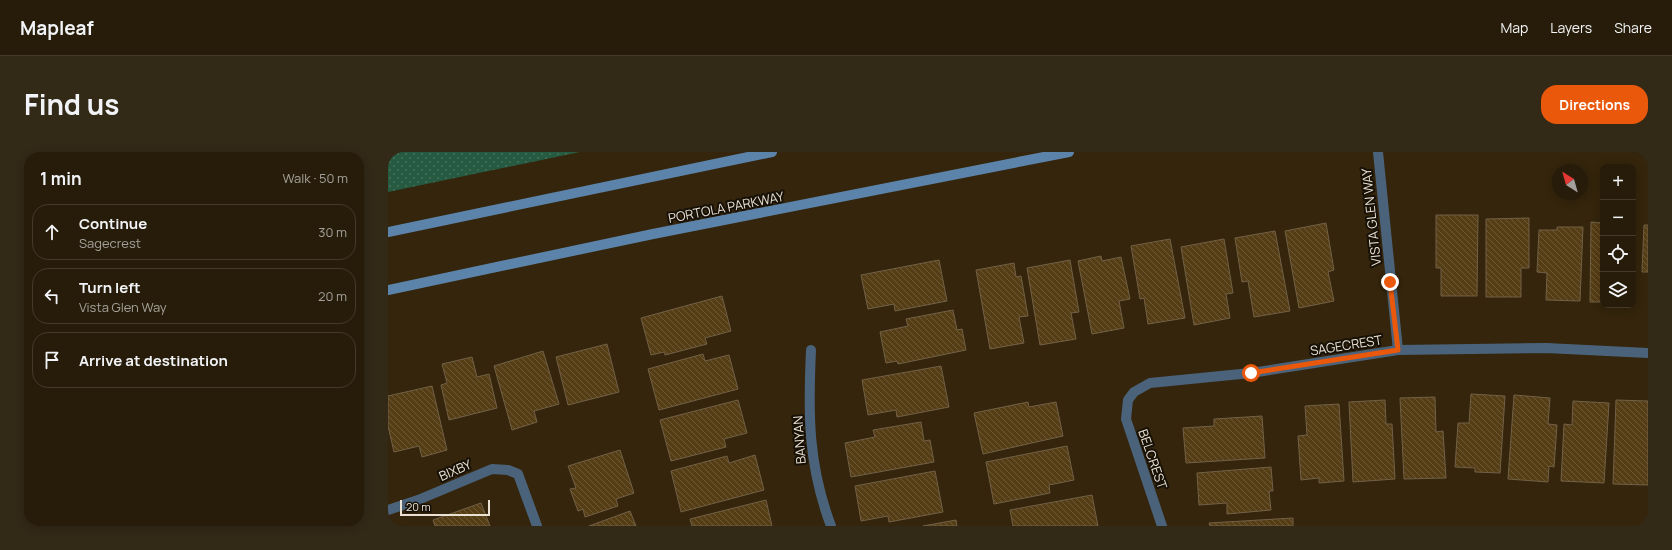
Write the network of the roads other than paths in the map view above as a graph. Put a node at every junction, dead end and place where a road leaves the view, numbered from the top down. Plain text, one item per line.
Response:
1 (772, 152) edge
2 (1069, 152) edge
3 (1378, 152) edge
4 (388, 232) edge
5 (388, 290) edge
6 (811, 350) dead end
7 (1398, 350) junction
8 (1648, 353) edge
9 (1128, 400) joint
10 (388, 510) edge
11 (537, 526) edge
12 (830, 526) edge
13 (1162, 526) edge

1 - 4 main road
2 - 5 main road, PORTOLA PARKWAY
3 - 7 street, VISTA GLEN WAY
6 - 12 street, BANYAN
7 - 8 street, SAGECREST
7 - 9 street, SAGECREST
9 - 13 street, BELCREST
10 - 11 street, BIXBY

